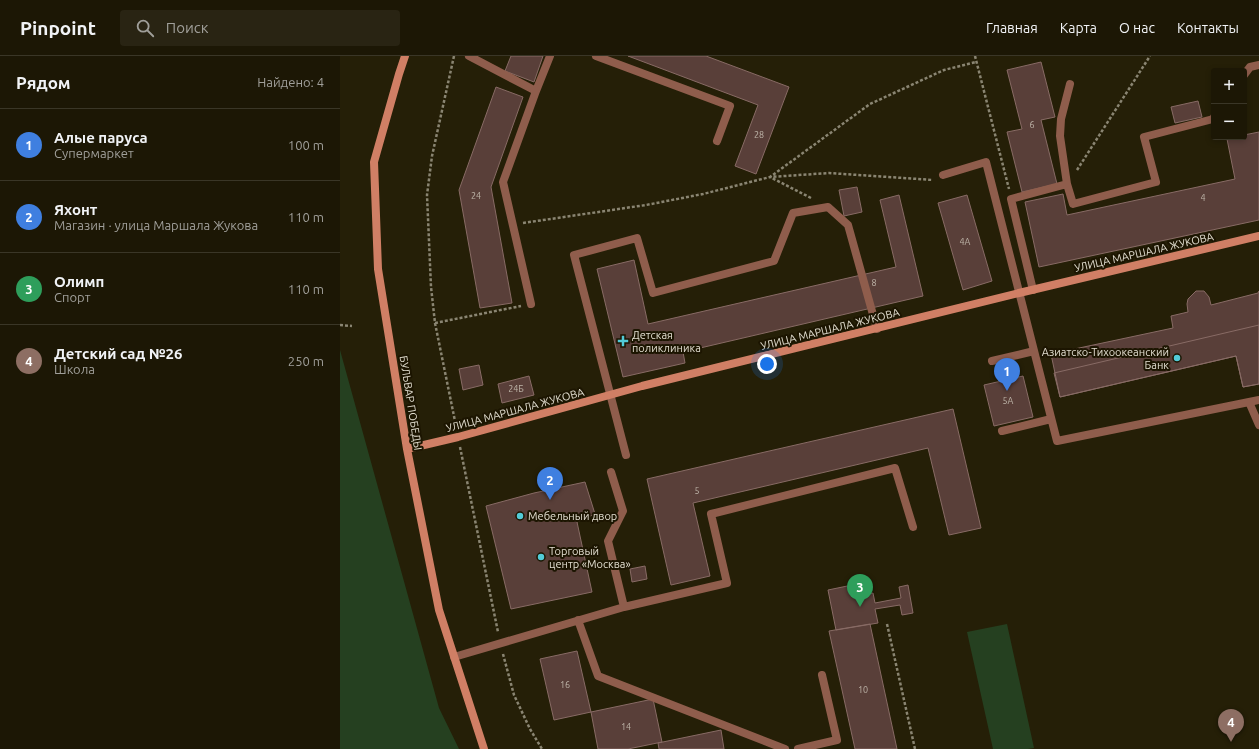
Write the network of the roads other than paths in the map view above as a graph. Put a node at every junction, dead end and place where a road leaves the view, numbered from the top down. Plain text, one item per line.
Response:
1 (405, 56) edge
2 (469, 56) edge
3 (550, 56) edge
4 (596, 56) edge
5 (1259, 64) edge
6 (1247, 71) edge
7 (1070, 84) dead end
8 (536, 91) junction
9 (1211, 120) edge
10 (717, 141) dead end
11 (943, 175) road end
12 (1068, 184) junction
13 (1259, 236) edge
14 (1033, 290) junction
15 (1019, 293) junction
16 (531, 304) road end
17 (877, 329) junction
18 (1034, 351) junction
19 (992, 361) dead end
20 (610, 395) junction
21 (1259, 400) edge
22 (1250, 402) junction
23 (1051, 419) junction
24 (1259, 425) edge
25 (1002, 431) dead end
26 (407, 449) junction
27 (626, 455) dead end
28 (612, 472) dead end
29 (913, 527) dead end
30 (624, 607) junction
31 (578, 620) junction
32 (454, 657) junction
33 (822, 676) dead end
34 (484, 749) edge
35 (785, 749) edge
36 (798, 749) edge

1 - 26 street, БУЛЬВАР ПОБЕДЫ
2 - 8 lane
3 - 8 lane
4 - 10 lane
5 - 6 lane
7 - 12 lane
8 - 16 lane
9 - 12 lane
11 - 15 lane
12 - 14 lane
13 - 14 street, УЛИЦА МАРШАЛА ЖУКОВА
14 - 15 street, УЛИЦА МАРШАЛА ЖУКОВА
15 - 17 street, УЛИЦА МАРШАЛА ЖУКОВА
15 - 18 lane
17 - 20 street, УЛИЦА МАРШАЛА ЖУКОВА
17 - 20 lane
18 - 19 lane
18 - 23 lane
20 - 26 street, УЛИЦА МАРШАЛА ЖУКОВА
20 - 27 lane
21 - 22 lane
22 - 23 lane
22 - 24 lane
23 - 25 lane
26 - 32 street, БУЛЬВАР ПОБЕДЫ
28 - 30 lane
29 - 30 lane
30 - 31 lane
31 - 32 lane
31 - 35 lane
32 - 34 street, БУЛЬВАР ПОБЕДЫ
33 - 36 lane

